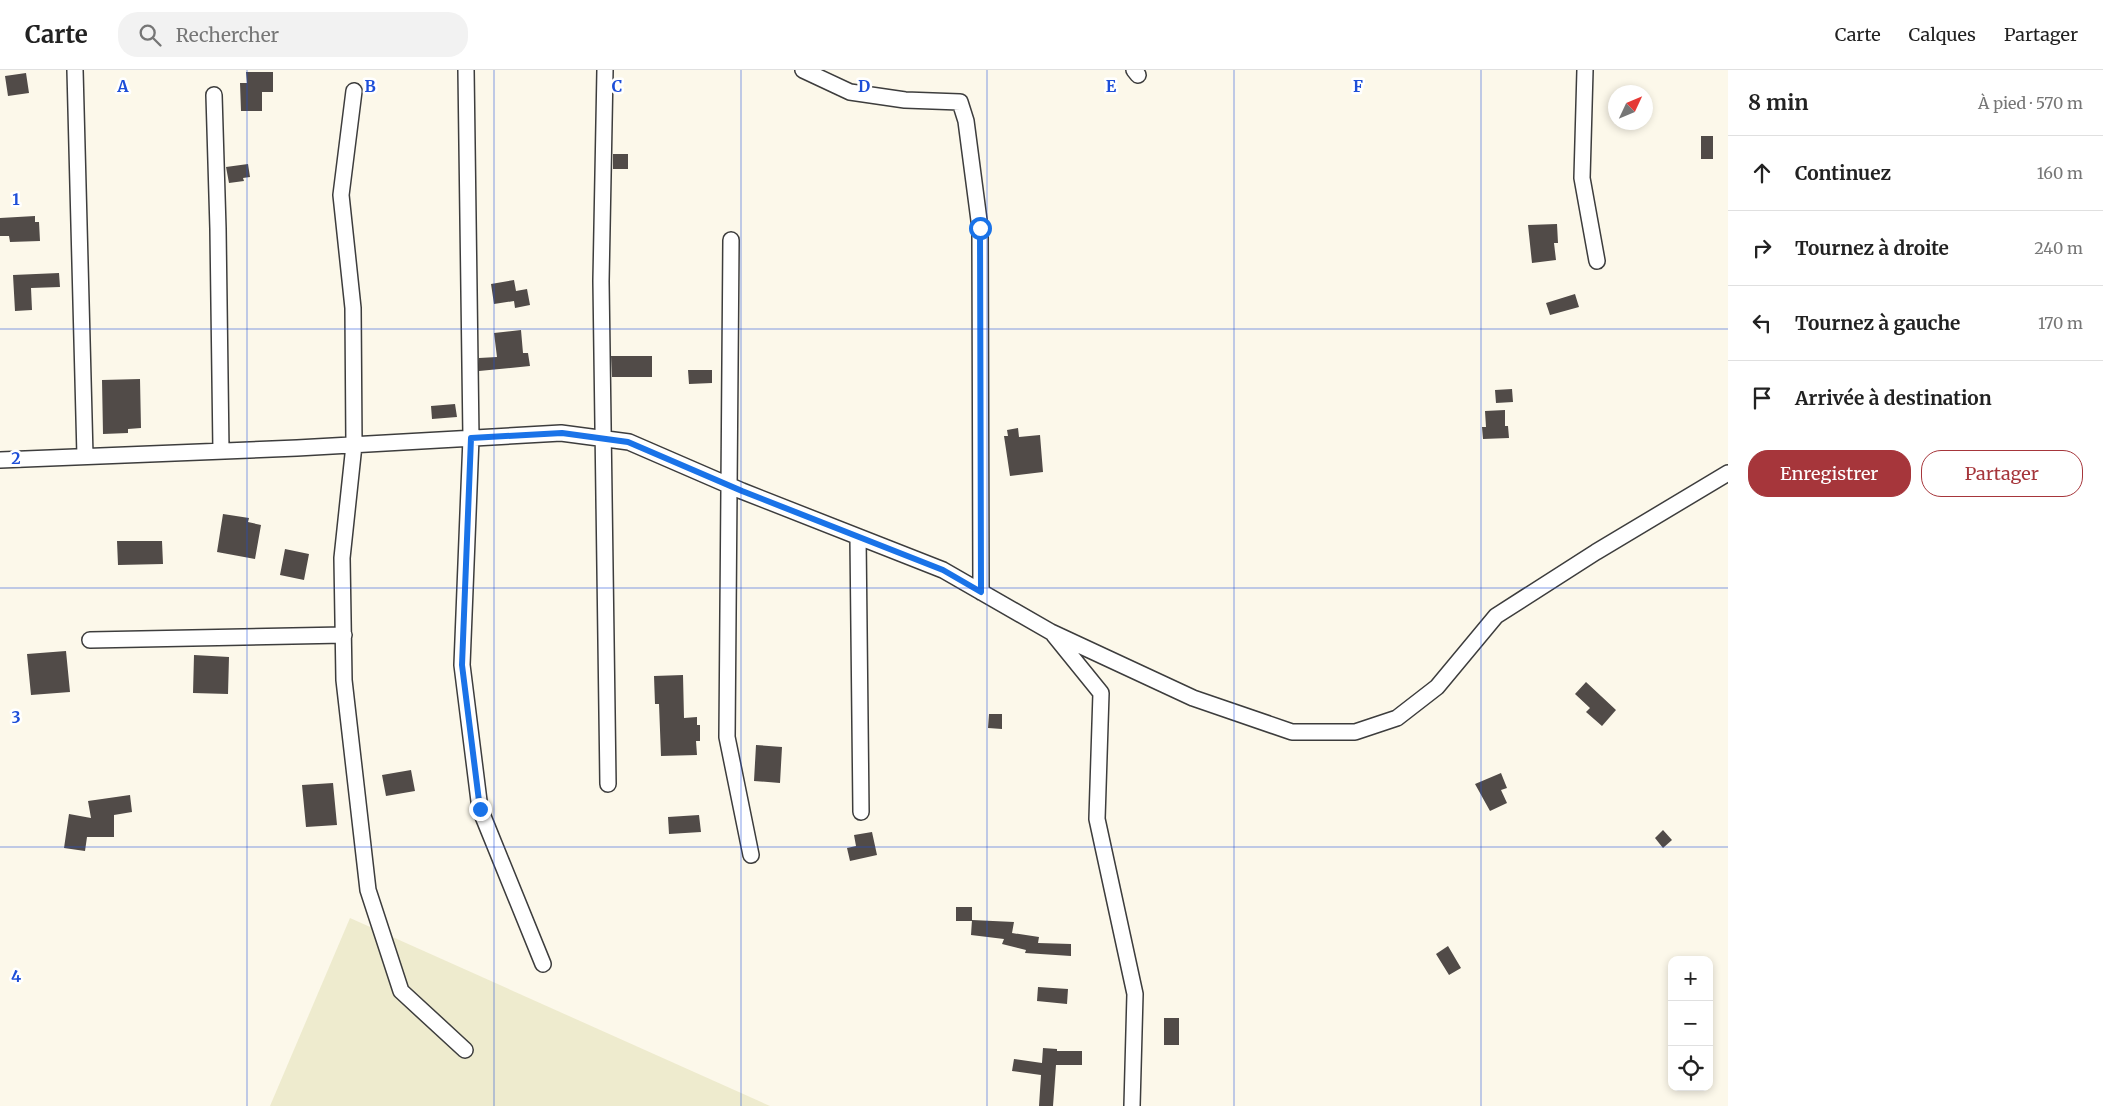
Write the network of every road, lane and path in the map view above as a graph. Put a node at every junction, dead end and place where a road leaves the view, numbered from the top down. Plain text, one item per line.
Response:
1 (75, 70) edge
2 (466, 70) edge
3 (605, 70) edge
4 (803, 70) edge
5 (1585, 70) edge
6 (354, 91) dead end
7 (214, 96) dead end
8 (731, 240) dead end
9 (1597, 261) dead end
10 (471, 438) junction
11 (603, 438) junction
12 (354, 445) junction
13 (221, 451) junction
14 (85, 456) junction
15 (0, 460) edge
16 (1728, 473) edge
17 (730, 486) junction
18 (858, 537) junction
19 (981, 592) junction
20 (1051, 632) junction
21 (344, 635) junction
22 (90, 640) dead end
23 (608, 784) dead end
24 (861, 812) dead end
25 (751, 855) dead end
26 (543, 964) dead end
27 (465, 1050) dead end
28 (1132, 1106) edge

1 - 14 street
2 - 10 street
3 - 11 street
4 - 19 street
5 - 9 street
6 - 12 street
7 - 13 street
8 - 17 street
10 - 11 street
10 - 12 street
10 - 26 street
11 - 17 street
11 - 23 street
12 - 13 street
12 - 21 street
13 - 14 street
14 - 15 street
16 - 20 street
17 - 18 street
17 - 25 street
18 - 19 street
18 - 24 street
19 - 20 street
20 - 28 street
21 - 22 street
21 - 27 street

